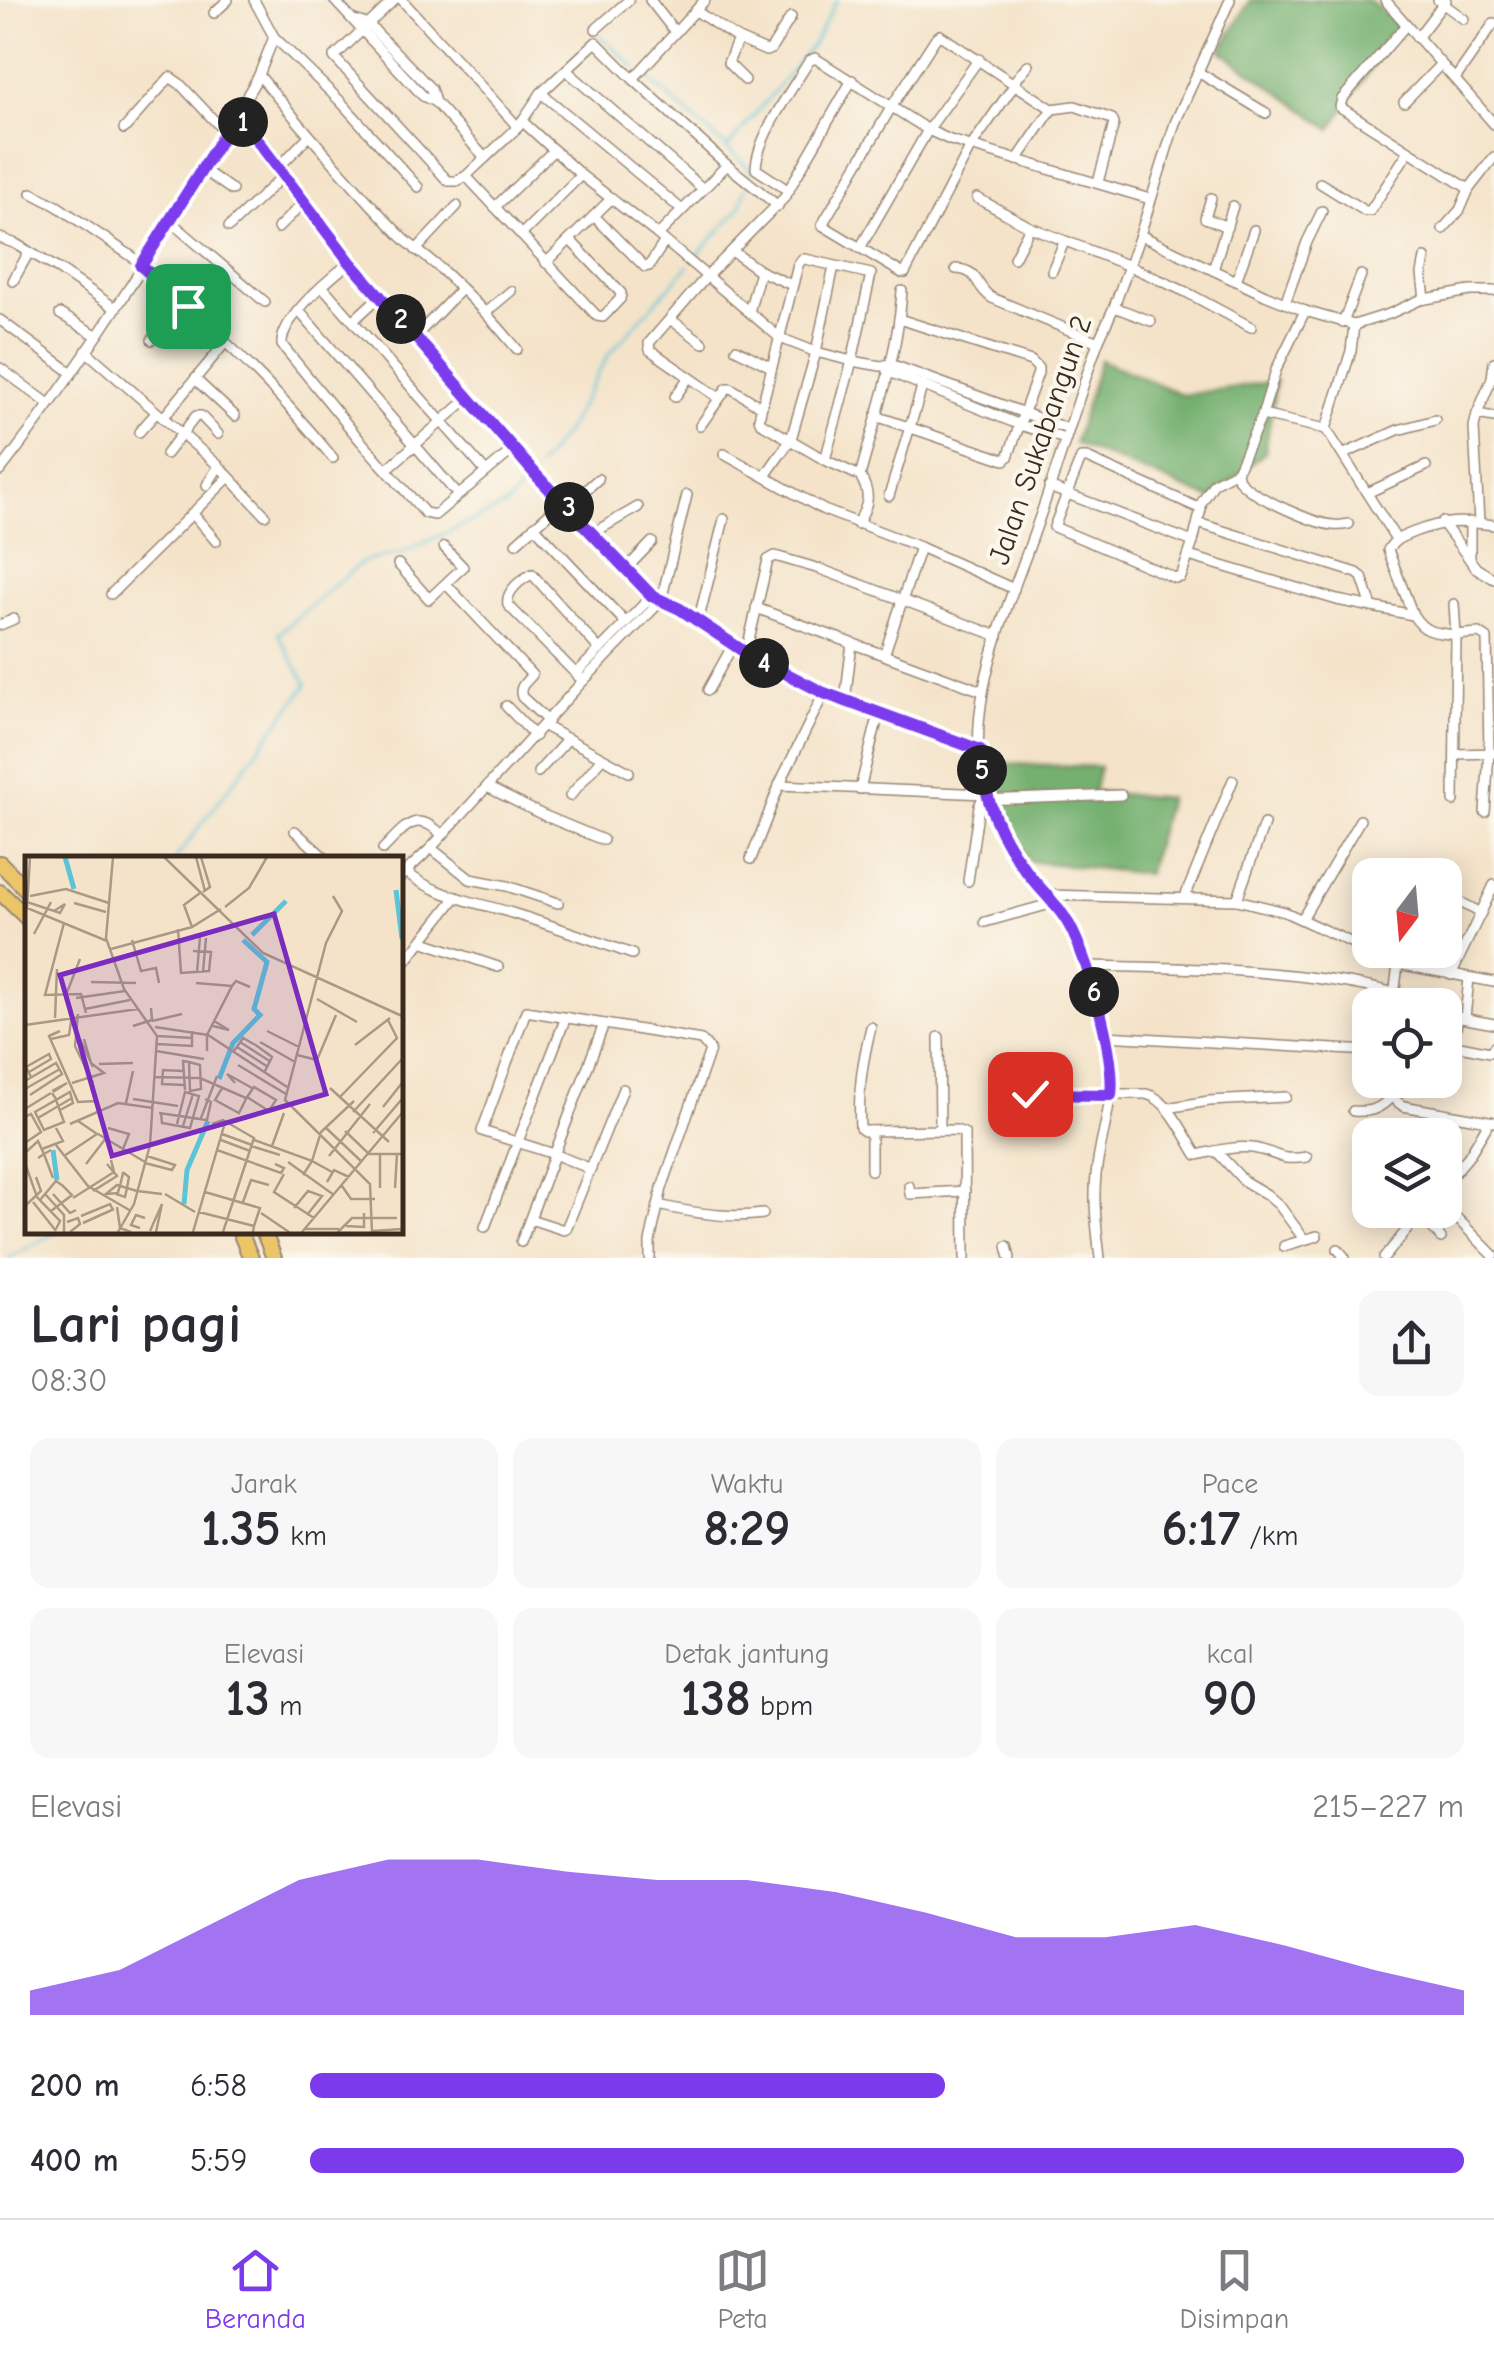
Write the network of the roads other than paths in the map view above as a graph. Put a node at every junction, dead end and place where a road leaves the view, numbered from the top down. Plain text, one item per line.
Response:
1 (228, 0) edge
2 (334, 0) edge
3 (394, 0) edge
4 (402, 0) edge
5 (629, 0) edge
6 (650, 0) edge
7 (706, 0) edge
8 (1230, 0) edge
9 (1385, 0) edge
10 (1442, 1) edge
11 (258, 2) edge
12 (696, 12) junction
13 (214, 13) dead end
14 (791, 17) dead end
15 (1464, 19) dead end
16 (1494, 23) edge
17 (1406, 25) junction
18 (365, 28) junction
19 (596, 29) dead end
20 (675, 32) junction
21 (274, 37) junction
22 (1417, 38) junction
23 (738, 39) junction
24 (979, 59) junction
25 (1441, 64) junction
26 (1028, 65) dead end
27 (566, 70) junction
28 (1198, 72) junction
29 (637, 74) junction
30 (260, 75) junction
31 (1455, 79) junction
32 (746, 80) dead end
33 (852, 80) junction
34 (1014, 84) junction
35 (541, 93) junction
36 (1404, 102) dead end
37 (892, 106) junction
38 (1052, 109) junction
39 (1266, 112) dead end
40 (237, 114) junction
41 (520, 124) junction
42 (1494, 124) edge
43 (124, 130) dead end
44 (928, 130) junction
45 (225, 132) junction
46 (308, 136) junction
47 (970, 148) junction
48 (554, 150) junction
49 (1408, 152) junction
50 (1494, 157) edge
51 (485, 158) junction
52 (1016, 160) junction
53 (727, 165) junction
54 (202, 169) junction
55 (281, 172) junction
56 (466, 176) junction
57 (581, 176) junction
58 (1098, 182) junction
59 (1320, 184) dead end
60 (418, 187) dead end
61 (702, 188) junction
62 (1469, 189) junction
63 (232, 190) dead end
64 (788, 190) junction
65 (32, 194) dead end
66 (612, 198) junction
67 (977, 198) dead end
68 (1211, 198) dead end
69 (1150, 199) junction
70 (304, 202) junction
71 (776, 204) junction
72 (457, 206) dead end
73 (1233, 206) dead end
74 (495, 207) junction
75 (682, 209) junction
76 (1322, 211) dead end
77 (594, 216) junction
78 (170, 221) junction
79 (229, 227) dead end
80 (1030, 227) junction
81 (1226, 227) junction
82 (278, 228) dead end
83 (1443, 229) dead end
84 (1254, 230) dead end
85 (521, 235) junction
86 (1140, 235) junction
87 (0, 238) edge
88 (570, 240) junction
89 (663, 240) junction
90 (1064, 242) junction
91 (860, 248) junction
92 (416, 250) junction
93 (732, 251) junction
94 (29, 252) junction
95 (1014, 258) dead end
96 (1425, 258) dead end
97 (350, 262) junction
98 (546, 263) junction
99 (142, 265) junction
100 (834, 266) junction
101 (1129, 266) junction
102 (956, 269) dead end
103 (760, 270) junction
104 (1214, 270) junction
105 (1052, 271) dead end
106 (704, 274) junction
107 (1360, 275) dead end
108 (13, 281) dead end
109 (1236, 281) junction
110 (792, 285) junction
111 (322, 286) junction
112 (461, 289) junction
113 (512, 291) dead end
114 (902, 291) dead end
115 (1494, 291) edge
116 (380, 296) junction
117 (1424, 299) junction
118 (183, 302) junction
119 (265, 302) dead end
120 (1285, 304) junction
121 (1114, 307) junction
122 (115, 308) junction
123 (299, 311) junction
124 (1305, 311) junction
125 (486, 312) junction
126 (749, 312) junction
127 (60, 314) dead end
128 (670, 319) junction
129 (899, 319) junction
130 (0, 320) edge
131 (354, 320) junction
132 (1151, 321) dead end
133 (1342, 323) junction
134 (1354, 325) junction
135 (1251, 327) dead end
136 (96, 335) junction
137 (416, 336) junction
138 (780, 338) junction
139 (152, 340) dead end
140 (1098, 342) junction
141 (225, 343) junction
142 (702, 343) dead end
143 (517, 349) dead end
144 (736, 349) dead end
145 (86, 351) junction
146 (816, 352) junction
147 (852, 361) junction
148 (1494, 362) edge
149 (771, 367) junction
150 (886, 367) junction
151 (0, 368) edge
152 (72, 373) junction
153 (689, 377) junction
154 (1493, 378) edge
155 (196, 379) junction
156 (924, 382) junction
157 (674, 397) dead end
158 (718, 397) junction
159 (470, 398) junction
160 (49, 404) junction
161 (761, 407) junction
162 (1262, 414) junction
163 (1477, 414) junction
164 (160, 416) junction
165 (236, 416) dead end
166 (876, 416) junction
167 (1494, 417) edge
168 (1022, 419) junction
169 (1435, 420) dead end
170 (442, 422) junction
171 (700, 426) dead end
172 (909, 428) junction
173 (1326, 429) junction
174 (139, 432) dead end
175 (181, 432) junction
176 (218, 434) dead end
177 (1067, 434) junction
178 (790, 440) junction
179 (414, 446) junction
180 (515, 448) junction
181 (0, 451) edge
182 (166, 454) dead end
183 (724, 454) dead end
184 (1344, 454) junction
185 (10, 458) junction
186 (333, 458) dead end
187 (825, 460) junction
188 (219, 466) junction
189 (1426, 466) dead end
190 (388, 469) junction
191 (0, 471) edge
192 (1237, 471) junction
193 (486, 472) junction
194 (764, 476) junction
195 (860, 476) junction
196 (229, 477) junction
197 (598, 479) dead end
198 (207, 485) dead end
199 (1049, 487) junction
200 (1066, 493) junction
201 (1367, 493) junction
202 (458, 495) junction
203 (687, 495) dead end
204 (889, 496) dead end
205 (566, 504) junction
206 (638, 507) dead end
207 (1199, 507) junction
208 (192, 513) junction
209 (265, 515) dead end
210 (724, 519) dead end
211 (1038, 522) junction
212 (1442, 522) junction
213 (1475, 522) junction
214 (1198, 523) junction
215 (857, 524) junction
216 (1349, 524) dead end
217 (1494, 525) edge
218 (534, 526) junction
219 (1054, 528) junction
220 (593, 533) junction
221 (1396, 539) junction
222 (216, 541) dead end
223 (652, 542) dead end
224 (1194, 542) junction
225 (516, 543) dead end
226 (444, 546) dead end
227 (920, 548) junction
228 (1189, 556) junction
229 (1470, 560) junction
230 (398, 564) dead end
231 (626, 569) junction
232 (1493, 581) edge
233 (446, 584) junction
234 (1014, 589) junction
235 (111, 594) dead end
236 (656, 598) junction
237 (901, 600) junction
238 (1454, 604) dead end
239 (1372, 607) junction
240 (756, 608) junction
241 (1413, 615) junction
242 (14, 619) dead end
243 (698, 622) junction
244 (626, 623) junction
245 (0, 625) edge
246 (1456, 635) junction
247 (998, 636) junction
248 (852, 643) junction
249 (733, 645) junction
250 (600, 650) junction
251 (746, 653) junction
252 (884, 655) junction
253 (1491, 670) edge
254 (580, 678) junction
255 (708, 690) dead end
256 (982, 691) junction
257 (824, 693) junction
258 (844, 701) junction
259 (506, 706) dead end
260 (879, 714) junction
261 (546, 724) junction
262 (535, 736) junction
263 (568, 739) junction
264 (980, 750) junction
265 (1492, 753) edge
266 (1456, 754) junction
267 (602, 758) junction
268 (538, 772) dead end
269 (629, 772) dead end
270 (1233, 780) dead end
271 (780, 785) junction
272 (487, 786) junction
273 (860, 789) junction
274 (1121, 795) dead end
275 (570, 796) dead end
276 (986, 796) junction
277 (1454, 801) dead end
278 (1485, 812) dead end
279 (1360, 820) dead end
280 (1264, 824) dead end
281 (296, 831) dead end
282 (442, 834) junction
283 (603, 840) dead end
284 (383, 848) dead end
285 (431, 848) junction
286 (323, 856) edge
287 (751, 858) dead end
288 (0, 863) edge
289 (403, 874) edge
290 (968, 881) dead end
291 (1494, 885) edge
292 (25, 888) edge
293 (0, 892) edge
294 (1046, 894) junction
295 (1185, 897) junction
296 (456, 898) junction
297 (1238, 900) junction
298 (1462, 900) edge
299 (558, 903) dead end
300 (1054, 903) junction
301 (1487, 908) edge
302 (25, 916) edge
303 (1302, 919) junction
304 (986, 922) dead end
305 (421, 942) junction
306 (1352, 942) edge
307 (632, 954) dead end
308 (402, 966) edge
309 (1086, 966) junction
310 (498, 967) dead end
311 (1417, 968) edge
312 (1451, 975) junction
313 (1469, 978) junction
314 (1493, 980) edge
315 (1373, 988) edge
316 (1462, 1013) edge
317 (566, 1017) junction
318 (1462, 1018) edge
319 (604, 1024) junction
320 (1494, 1024) edge
321 (871, 1028) dead end
322 (1105, 1036) junction
323 (939, 1037) dead end
324 (1462, 1047) edge
325 (1494, 1047) edge
326 (1352, 1050) edge
327 (1022, 1066) dead end
328 (622, 1089) dead end
329 (1111, 1095) junction
330 (1286, 1097) dead end
331 (1390, 1098) edge
332 (1392, 1098) edge
333 (1167, 1108) junction
334 (1353, 1112) dead end
335 (1492, 1121) edge
336 (940, 1130) junction
337 (871, 1131) junction
338 (518, 1142) junction
339 (1216, 1151) junction
340 (554, 1154) junction
341 (1307, 1157) dead end
342 (1462, 1164) edge
343 (590, 1169) junction
344 (871, 1170) dead end
345 (909, 1186) dead end
346 (966, 1191) junction
347 (658, 1205) junction
348 (764, 1214) dead end
349 (530, 1219) junction
350 (1462, 1223) edge
351 (485, 1227) dead end
352 (1409, 1228) edge
353 (1434, 1228) edge
354 (240, 1233) edge
355 (263, 1233) edge
356 (1317, 1236) dead end
357 (1441, 1238) dead end
358 (1304, 1239) junction
359 (521, 1242) dead end
360 (1007, 1246) dead end
361 (1284, 1246) dead end
362 (1338, 1249) dead end
363 (1494, 1256) edge
364 (251, 1258) edge
365 (274, 1258) edge
366 (650, 1258) edge
367 (965, 1258) edge
368 (1010, 1258) edge
369 (1100, 1258) edge
370 (1345, 1258) edge
371 (1384, 1258) edge

1 - 13 street
2 - 18 street
3 - 18 street
4 - 41 street
5 - 19 street
6 - 20 street
7 - 12 street
8 - 28 street, Jalan Sukabangun 2
9 - 17 street
10 - 15 street
10 - 22 street
11 - 21 street
12 - 20 street
12 - 23 street
14 - 23 street
16 - 31 street
17 - 22 street
17 - 49 street
18 - 51 street
18 - 56 street
20 - 29 street
21 - 30 street
21 - 60 street
22 - 25 street
23 - 32 street
24 - 34 street
24 - 37 street
24 - 44 street
25 - 31 street
25 - 36 street
26 - 34 street
27 - 29 street
27 - 35 street
27 - 61 street
28 - 39 street
28 - 69 street, Jalan Sukabangun 2
29 - 53 street
30 - 40 street
30 - 46 street
31 - 42 street
33 - 37 street
33 - 64 street
33 - 64 street
34 - 38 street
34 - 47 street
35 - 41 street
35 - 75 street
37 - 44 street
37 - 91 street
38 - 52 street
38 - 58 street
40 - 45 street
40 - 55 street
41 - 48 street
41 - 51 street
43 - 45 street
44 - 47 street
44 - 91 street
45 - 54 street
46 - 55 street
46 - 92 street
47 - 52 street
47 - 91 street
48 - 57 street
48 - 74 street
49 - 59 street
49 - 62 street
50 - 62 street
51 - 56 street
52 - 58 street
53 - 61 street
53 - 71 street
54 - 63 street
54 - 78 street
55 - 70 street
55 - 79 street
56 - 74 street
57 - 66 street
57 - 85 street
58 - 69 street
61 - 75 street
62 - 83 street
64 - 71 street
65 - 99 street
66 - 77 street
66 - 89 street
67 - 80 street
68 - 81 street
69 - 86 street, Jalan Sukabangun 2
70 - 82 street
70 - 97 street
71 - 93 street
72 - 92 street
73 - 81 street
74 - 85 street
75 - 89 street
76 - 120 street
77 - 88 street
77 - 89 street
78 - 99 street
78 - 119 street
80 - 90 street
80 - 95 street
81 - 104 street
84 - 109 street
85 - 98 street
86 - 101 street, Jalan Sukabangun 2
86 - 104 street
87 - 94 street
88 - 98 street
88 - 98 street
89 - 106 street
90 - 101 street
90 - 105 street
92 - 112 street
93 - 103 street
93 - 106 street
94 - 108 street
94 - 122 street
96 - 117 street
97 - 111 street
97 - 116 street
99 - 118 street
99 - 122 street
100 - 110 street
100 - 146 street
100 - 147 street
101 - 121 street, Jalan Sukabangun 2
101 - 135 street
102 - 140 street
103 - 110 street
103 - 126 street
104 - 109 street
106 - 126 street
106 - 128 street
107 - 133 street
109 - 120 street
110 - 138 street
111 - 123 street
111 - 131 street
112 - 125 street
112 - 137 street
113 - 125 street
114 - 129 street
115 - 117 street
116 - 131 street
116 - 137 street
117 - 134 street
118 - 139 street
118 - 141 street
120 - 124 street
121 - 132 street
121 - 140 street, Jalan Sukabangun 2
122 - 136 street
123 - 179 street
123 - 190 street
124 - 133 street
124 - 162 street
125 - 143 street
126 - 138 street
127 - 136 street
128 - 142 street
128 - 153 street
129 - 150 street
129 - 168 street
130 - 152 street
131 - 170 street
133 - 134 street
134 - 173 street
136 - 145 street
137 - 159 street
138 - 146 street
138 - 149 street
140 - 177 street, Jalan Sukabangun 2
141 - 155 street
141 - 186 street
144 - 149 street
145 - 152 street
145 - 164 street
146 - 147 street
146 - 178 street
147 - 150 street
147 - 187 street
148 - 154 street
149 - 161 street
150 - 156 street
150 - 166 street
151 - 160 street
152 - 160 street
153 - 157 street
153 - 158 street
154 - 163 street
155 - 164 street
155 - 165 street
156 - 168 street
156 - 172 street
158 - 161 street
158 - 171 street
159 - 170 street
159 - 180 street
160 - 185 street
161 - 178 street
162 - 173 street
162 - 192 street
163 - 167 street
163 - 213 street
164 - 174 street
164 - 175 street
166 - 172 street
166 - 195 street
168 - 172 street
168 - 177 street
169 - 184 street
170 - 179 street
170 - 193 street
172 - 204 street
173 - 184 street
175 - 176 street
175 - 182 street
175 - 188 street
177 - 199 street, Jalan Sukabangun 2
178 - 187 street
178 - 194 street
179 - 190 street
179 - 202 street
180 - 193 street
180 - 205 street
181 - 185 street
183 - 194 street
184 - 201 street
185 - 191 street
187 - 195 street
188 - 196 street
188 - 198 street
189 - 201 street
190 - 202 street
192 - 207 street
192 - 216 street
193 - 202 street
194 - 215 street
195 - 215 street
196 - 208 street
196 - 209 street
197 - 205 street
199 - 200 street
199 - 211 street, Jalan Sukabangun 2
200 - 207 street
200 - 219 street
200 - 224 street
201 - 221 street
203 - 236 street
205 - 218 street
205 - 220 street
206 - 220 street
207 - 214 street
208 - 222 street
208 - 235 street
210 - 243 street
211 - 219 street
211 - 234 street, Jalan Sukabangun 2
212 - 213 street
212 - 221 street
212 - 229 street
213 - 217 street
213 - 229 street
214 - 224 street
214 - 239 street
215 - 227 street
218 - 225 street
218 - 244 street
219 - 228 street
220 - 231 street
221 - 241 street
223 - 231 street
224 - 228 street
226 - 233 street
227 - 234 street
227 - 237 street
228 - 239 street
229 - 232 street
230 - 233 street
231 - 236 street
233 - 261 street
234 - 247 street, Jalan Sukabangun 2
236 - 243 street
236 - 244 street
236 - 254 street
237 - 240 street
237 - 247 street
237 - 252 street
238 - 246 street
239 - 241 street
240 - 248 street
240 - 251 street
241 - 246 street
242 - 245 street
243 - 249 street
244 - 250 street
246 - 253 street
246 - 266 street
247 - 256 street, Jalan Sukabangun 2
248 - 252 street
248 - 258 street
249 - 251 street
249 - 255 street
250 - 254 street
250 - 254 street
251 - 257 street
252 - 256 street
253 - 265 street
254 - 261 street
256 - 264 street, Jalan Sukabangun 2
257 - 258 street
257 - 271 street
258 - 260 street
259 - 262 street
260 - 264 street
260 - 273 street
261 - 262 street
261 - 263 street
262 - 272 street
263 - 267 street
263 - 268 street
264 - 276 street, Jalan Sukabangun 2
265 - 266 street
265 - 278 street
266 - 277 street
267 - 269 street
267 - 275 street
270 - 295 street
271 - 273 street
271 - 287 street
272 - 282 street
272 - 283 street
273 - 276 street
274 - 276 street
276 - 290 street
276 - 294 street, Jalan Sukabangun 2
279 - 303 street
280 - 297 street
281 - 286 street
282 - 284 street
282 - 285 street
285 - 289 street
285 - 299 street
288 - 292 main road
289 - 296 street
291 - 301 street
293 - 302 main road
294 - 295 street
294 - 300 street, Jalan Sukabangun 2
295 - 297 street
296 - 305 street
296 - 307 street
297 - 303 street
298 - 301 street
300 - 304 street
300 - 309 street, Jalan Sukabangun 2
301 - 312 street
303 - 306 street
305 - 308 street
305 - 310 street
309 - 315 street
309 - 322 street, Jalan Sukabangun 2
311 - 312 street
312 - 313 street
313 - 314 street
313 - 316 street
317 - 319 street
317 - 338 street
317 - 338 street
318 - 320 street
319 - 340 street
319 - 347 street
321 - 337 street
322 - 326 street
322 - 329 street, Jalan Sukabangun 2
323 - 336 street
324 - 325 street
327 - 329 street
328 - 343 street
329 - 333 street
329 - 369 street, Jalan Sukabangun 2
330 - 333 street
331 - 334 street
332 - 335 street
333 - 339 street
335 - 342 street
336 - 337 street
336 - 346 street
337 - 344 street
338 - 340 street
338 - 351 street
339 - 341 street
339 - 358 street
340 - 343 street
340 - 349 street
343 - 349 street
345 - 346 street
346 - 367 street
347 - 348 street
347 - 366 street
349 - 359 street
350 - 363 street
352 - 371 street
353 - 357 street
354 - 364 main road
355 - 365 main road
356 - 358 street
358 - 361 street
360 - 368 street
362 - 370 street

